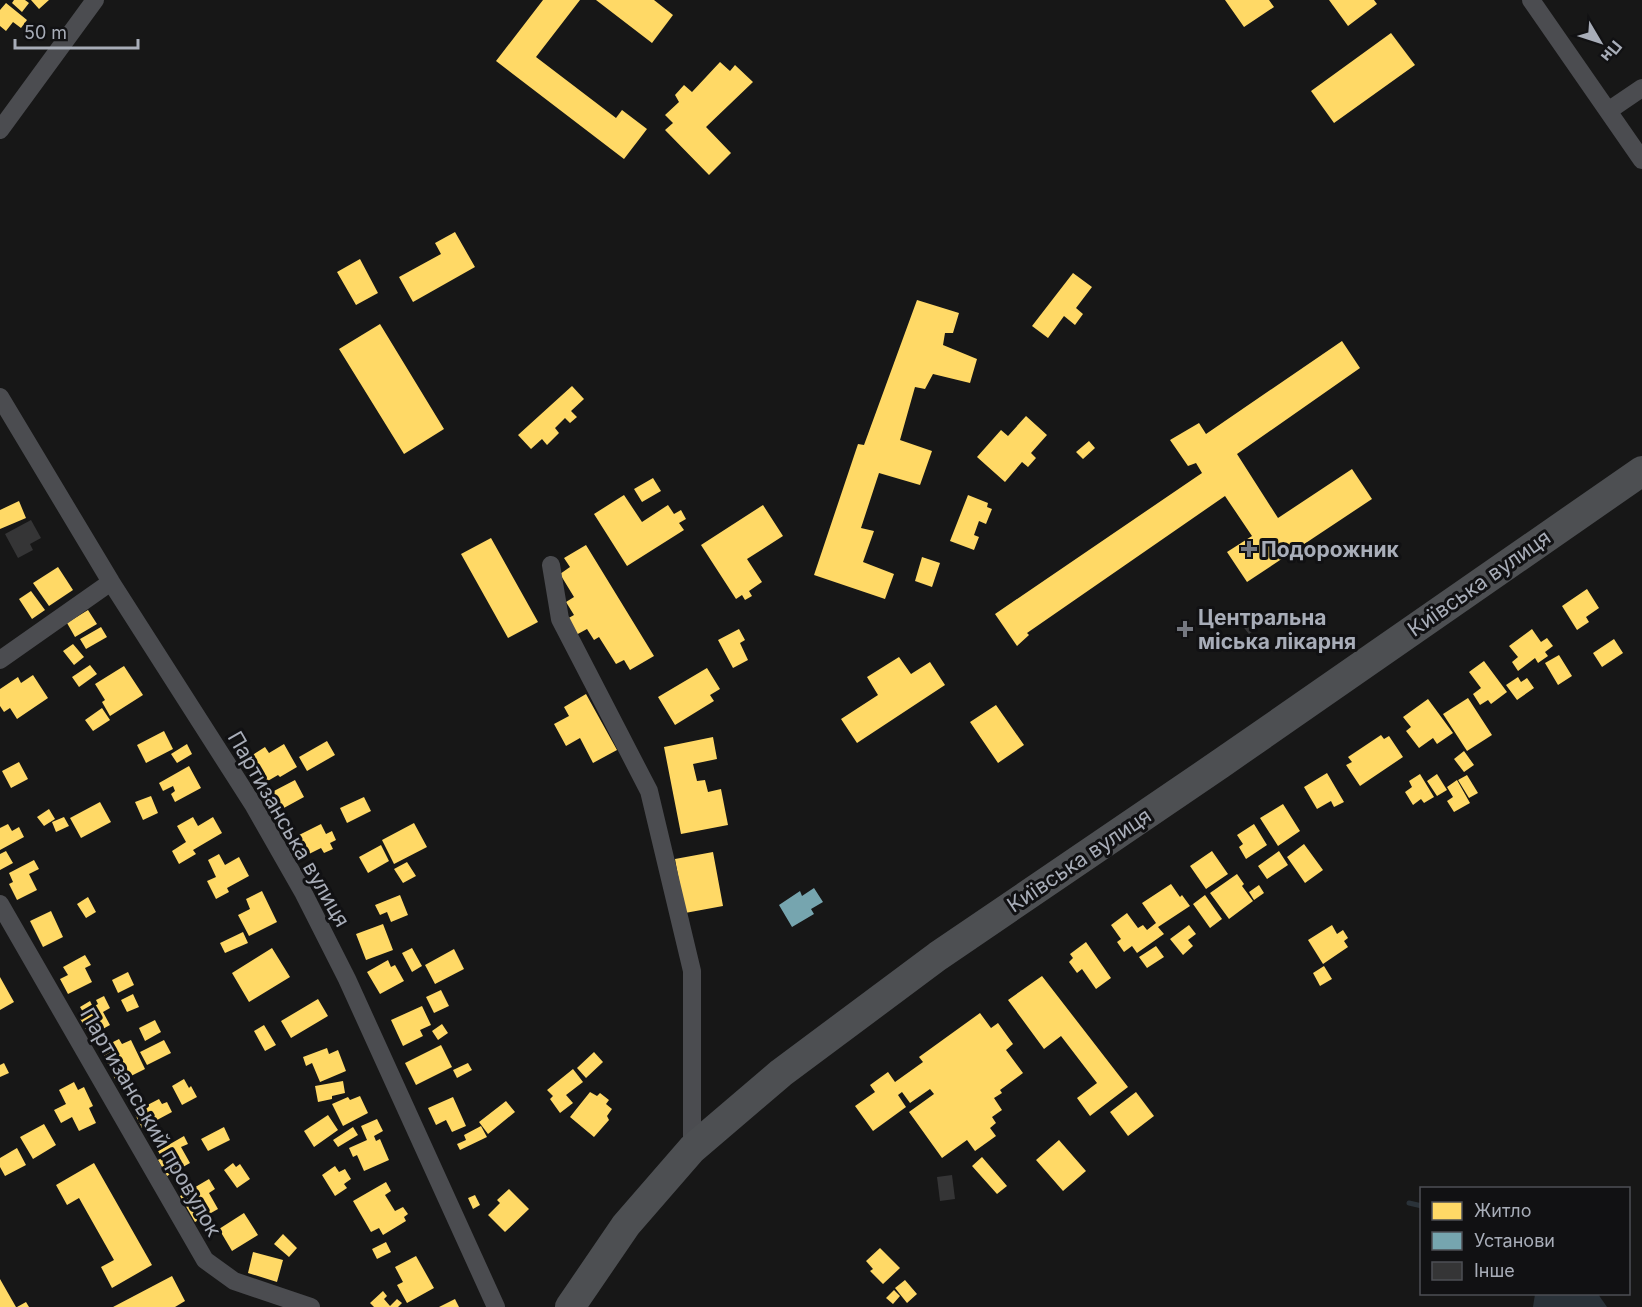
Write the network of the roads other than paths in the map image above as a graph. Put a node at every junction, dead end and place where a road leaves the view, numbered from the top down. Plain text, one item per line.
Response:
1 (95, 0) edge
2 (1532, 0) edge
3 (1642, 88) edge
4 (1608, 111) junction
5 (0, 130) edge
6 (1642, 160) edge
7 (0, 397) edge
8 (1642, 471) edge
9 (551, 565) dead end
10 (111, 582) junction
11 (0, 660) edge
12 (0, 904) edge
13 (692, 1149) junction
14 (311, 1307) edge
15 (496, 1307) edge
16 (570, 1307) edge

1 - 5 street
2 - 4 street
3 - 4 street
4 - 6 street
7 - 10 street, Партизанська вулиця
8 - 13 main road, Київська вулиця
9 - 13 street
10 - 11 street
10 - 15 street, Партизанська вулиця
12 - 14 street, Партизанський провулок
13 - 16 main road, Київська вулиця

